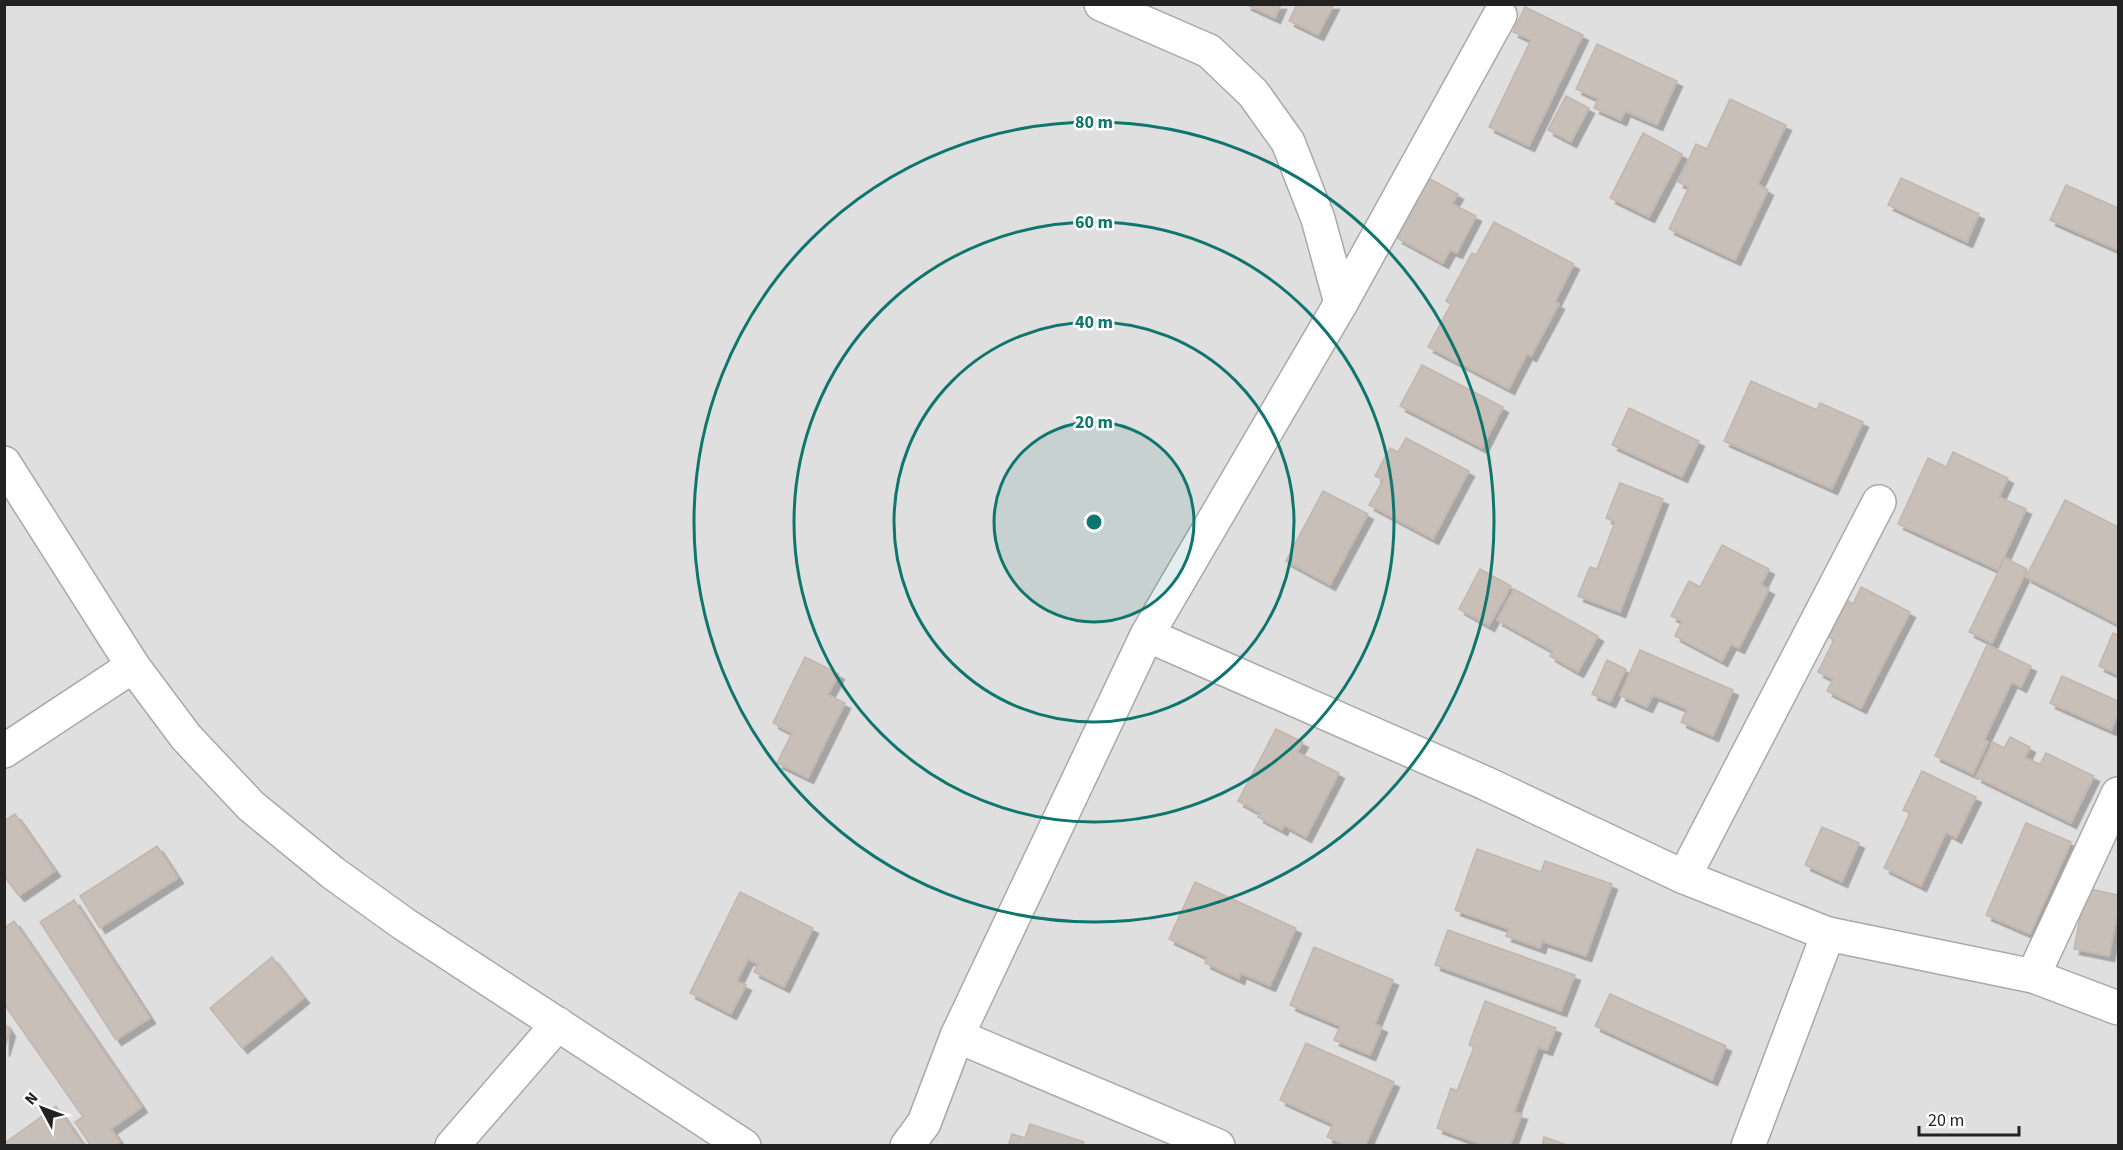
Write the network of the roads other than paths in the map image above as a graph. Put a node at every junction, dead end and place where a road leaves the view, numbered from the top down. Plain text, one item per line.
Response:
1 (1101, 4) edge
2 (1500, 15) dead end
3 (1341, 303) junction
4 (4, 463) edge
5 (1879, 502) dead end
6 (1147, 635) junction
7 (133, 666) junction
8 (4, 751) edge
9 (2118, 794) edge
10 (1684, 878) junction
11 (1828, 934) junction
12 (2033, 976) junction
13 (2118, 1008) edge
14 (558, 1024) junction
15 (957, 1036) junction
16 (452, 1146) edge
17 (744, 1146) edge
18 (907, 1146) edge
19 (1218, 1146) edge
20 (1748, 1146) edge

1 - 3 street
2 - 3 street
3 - 6 street
4 - 7 street
5 - 10 street
6 - 10 street
6 - 15 street
7 - 8 street
7 - 14 street
9 - 12 street
10 - 11 street
11 - 12 street
11 - 20 street
12 - 13 street
14 - 16 street
14 - 17 street
15 - 18 street
15 - 19 street

